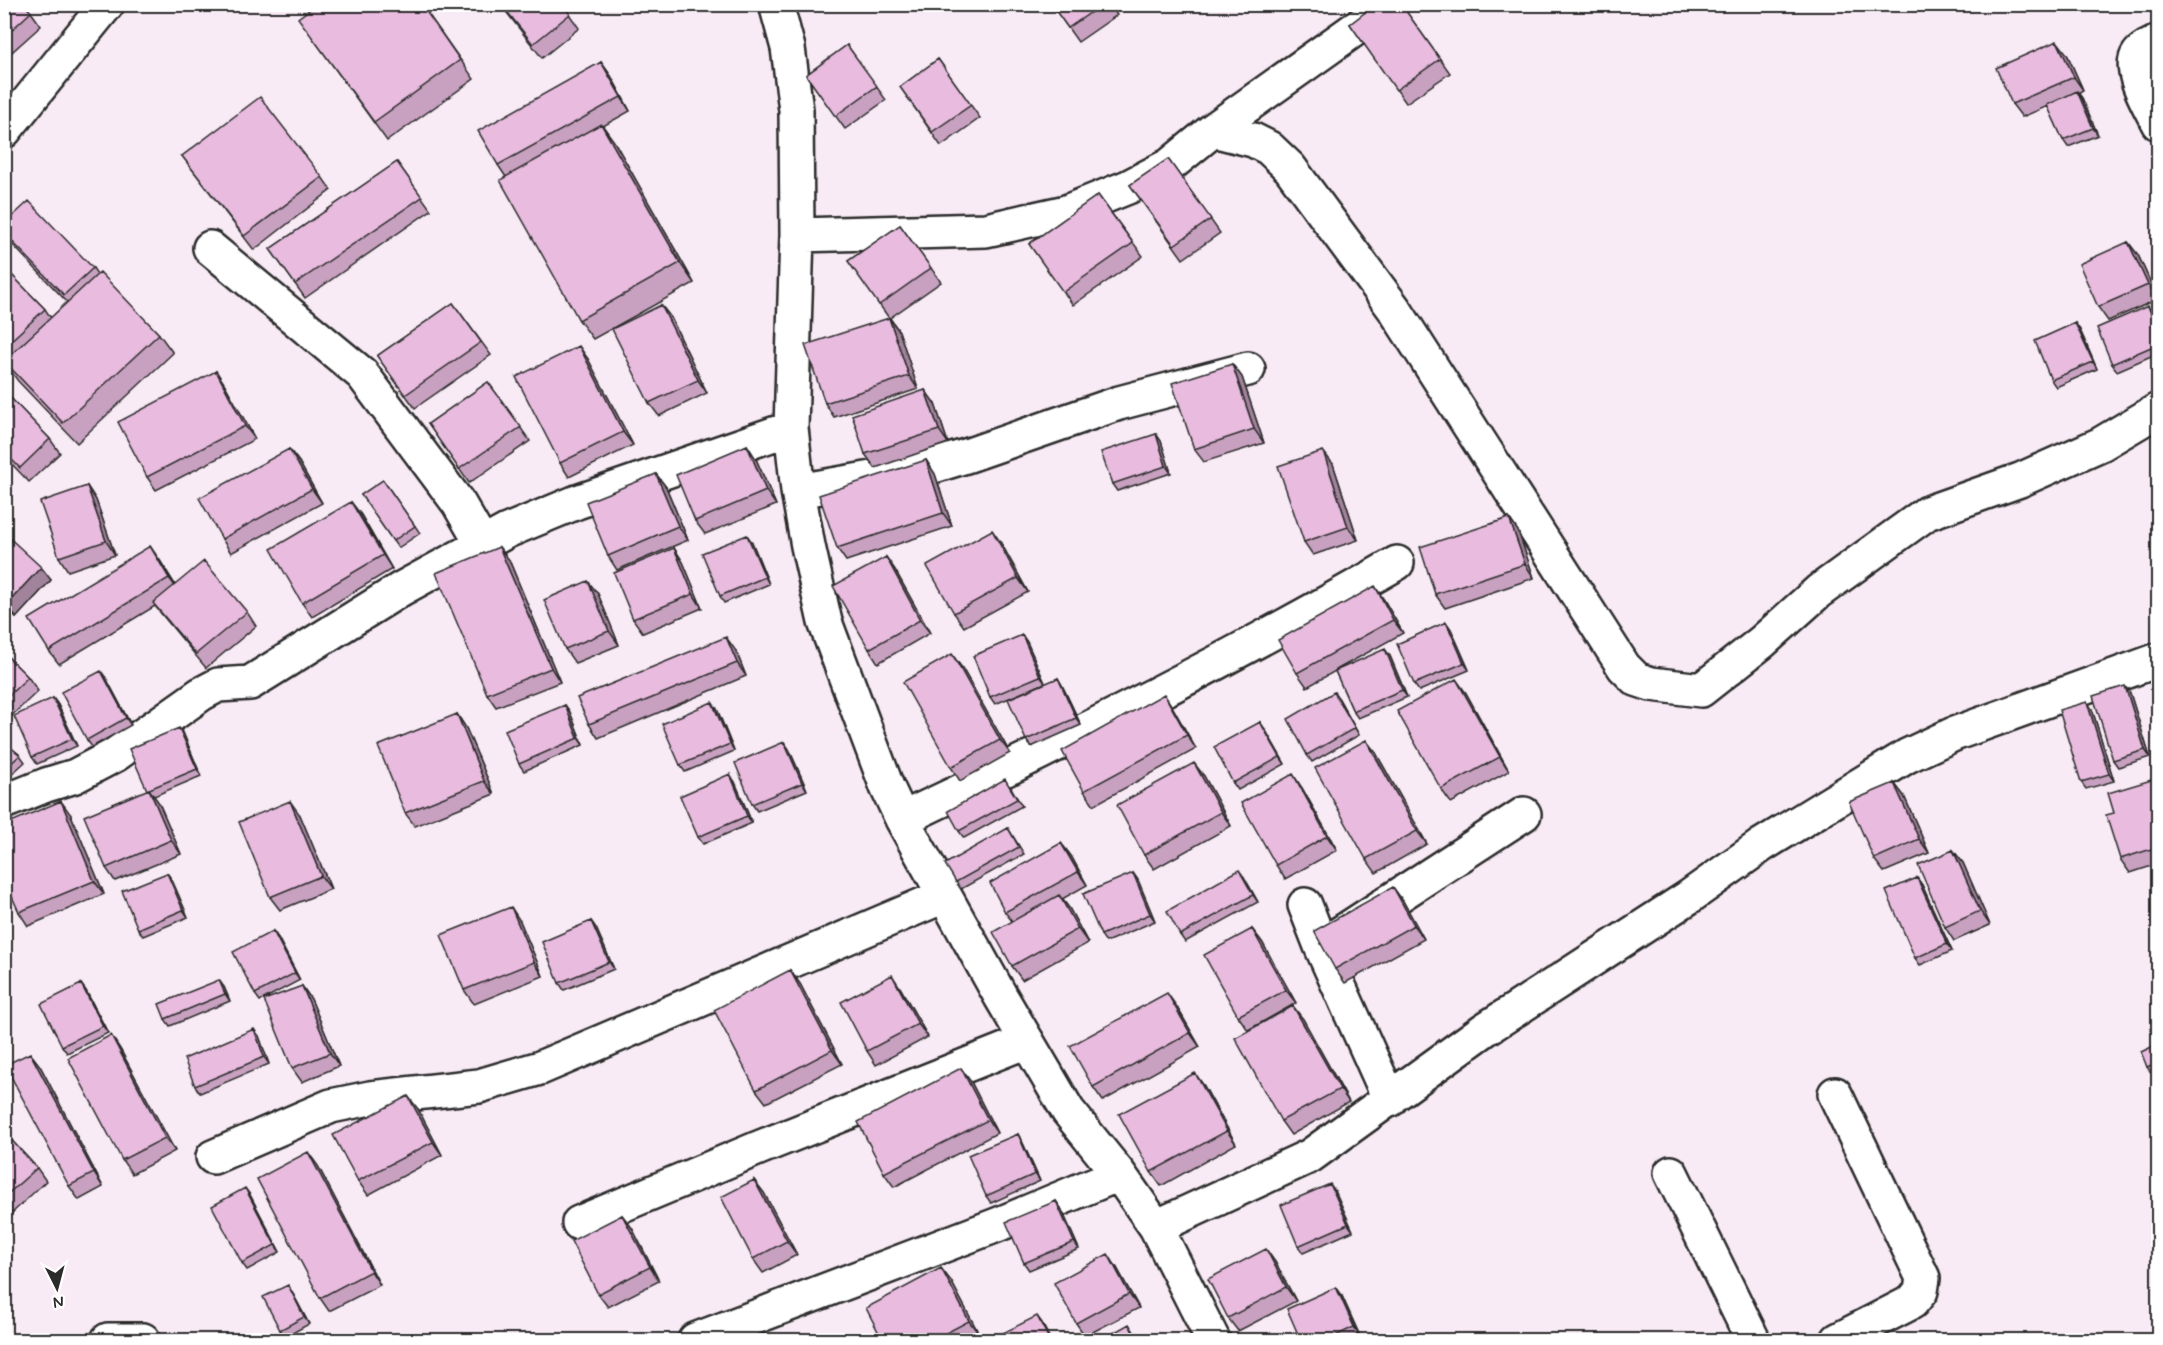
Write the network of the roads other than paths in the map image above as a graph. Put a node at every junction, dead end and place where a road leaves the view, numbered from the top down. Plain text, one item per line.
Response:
1 (107, 4) edge
2 (776, 4) edge
3 (1390, 4) edge
4 (2158, 42) edge
5 (2158, 123) edge
6 (1214, 130) junction
7 (4, 131) edge
8 (797, 235) junction
9 (210, 248) dead end
10 (1248, 369) dead end
11 (2158, 410) edge
12 (791, 428) junction
13 (798, 491) junction
14 (482, 544) junction
15 (1397, 563) dead end
16 (2158, 660) edge
17 (4, 802) edge
18 (1524, 814) dead end
19 (902, 819) junction
20 (944, 896) junction
21 (1305, 905) dead end
22 (1321, 946) junction
23 (1027, 1041) junction
24 (1835, 1094) dead end
25 (1390, 1100) junction
26 (213, 1157) dead end
27 (1671, 1173) dead end
28 (1119, 1174) junction
29 (579, 1223) dead end
30 (1156, 1227) junction
31 (108, 1341) edge
32 (143, 1341) edge
33 (695, 1341) edge
34 (1213, 1341) edge
35 (1753, 1341) edge
36 (1838, 1341) edge

1 - 7 street
2 - 8 street
3 - 6 street
4 - 5 street
6 - 8 street
6 - 11 street
8 - 12 street
9 - 14 street
10 - 13 street
12 - 13 street
12 - 14 street
13 - 19 street
14 - 17 street
15 - 19 street
16 - 25 street
18 - 22 street
19 - 20 street
20 - 23 street
20 - 26 street
21 - 22 street
22 - 25 street
23 - 28 street
23 - 29 street
24 - 36 street
25 - 30 street
27 - 35 street
28 - 30 street
28 - 33 street
30 - 34 street
31 - 32 street

